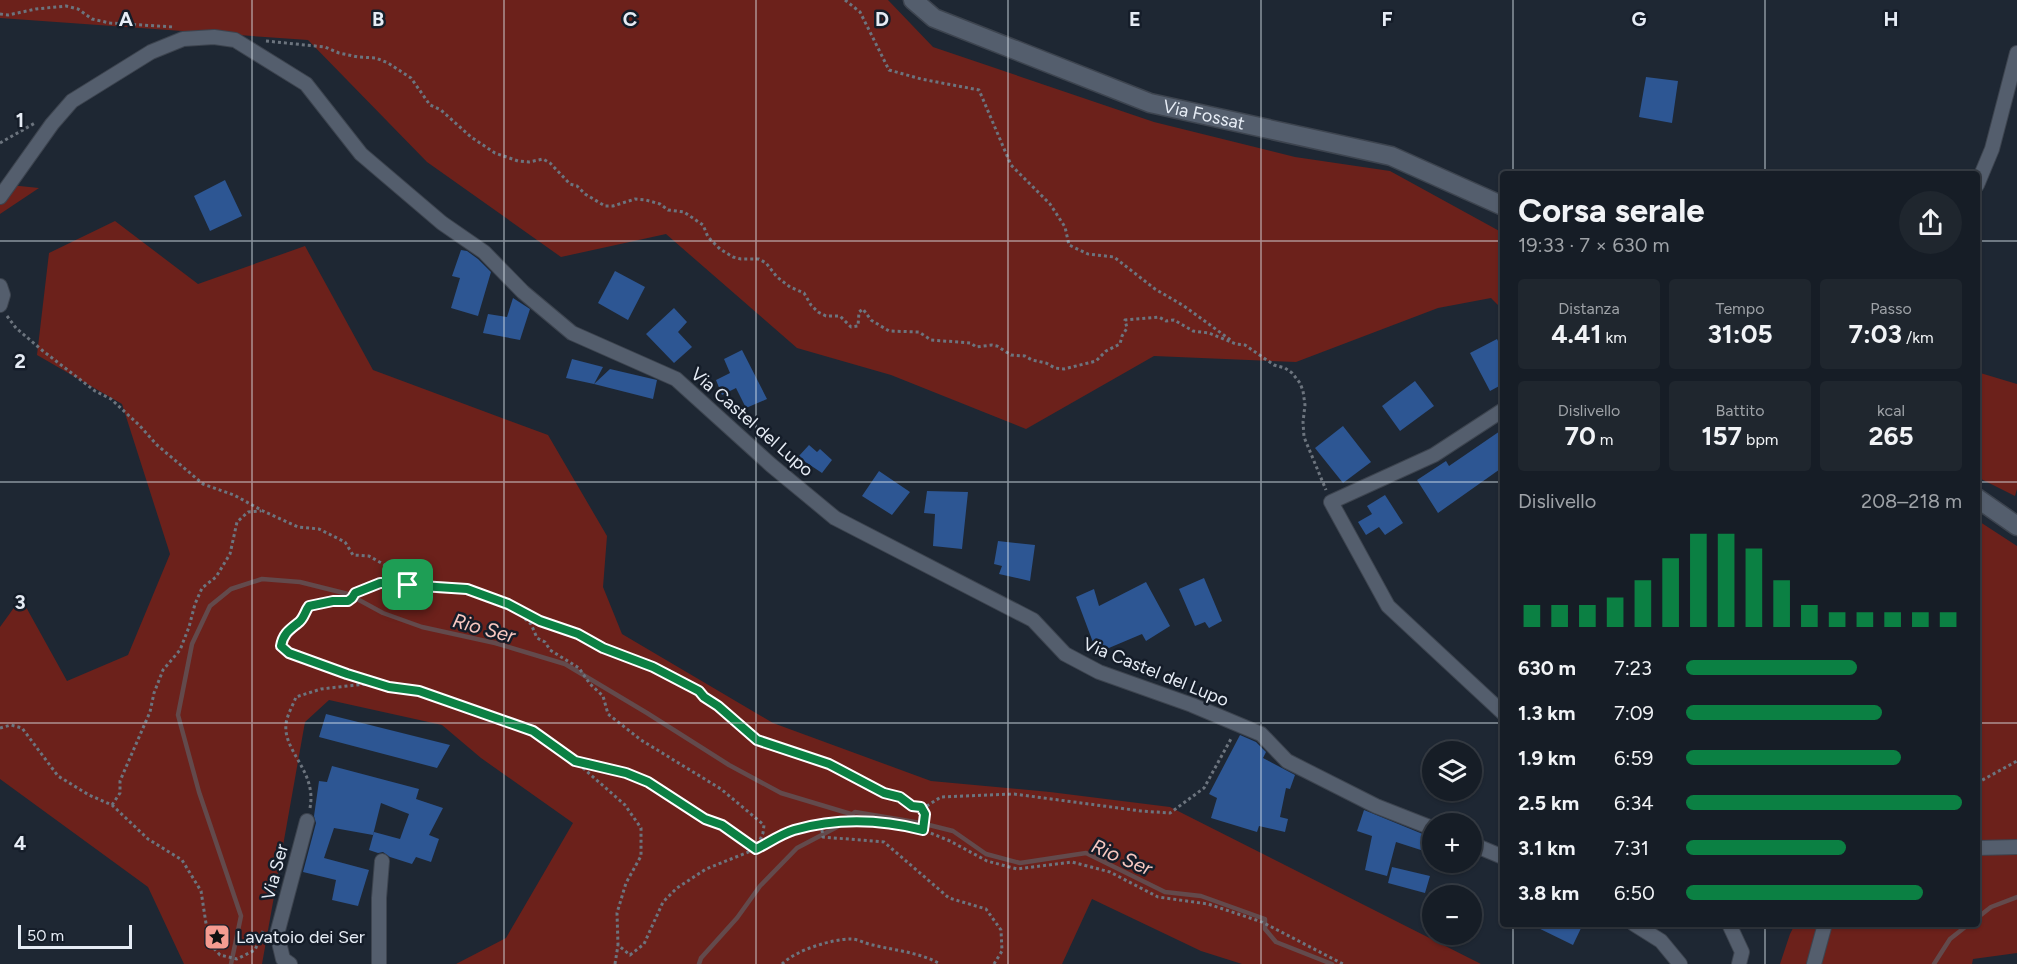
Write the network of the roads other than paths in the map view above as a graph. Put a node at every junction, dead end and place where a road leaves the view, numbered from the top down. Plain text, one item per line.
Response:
1 (913, 0) edge
2 (2017, 53) edge
3 (1980, 178) edge
4 (0, 197) edge
5 (1500, 205) edge
6 (0, 286) edge
7 (0, 304) edge
8 (1500, 412) edge
9 (1980, 500) edge
10 (2017, 526) edge
11 (1500, 710) edge
12 (307, 821) road end
13 (1422, 824) edge
14 (2017, 847) edge
15 (1482, 848) edge
16 (1980, 848) edge
17 (1500, 856) edge
18 (382, 861) dead end
19 (1639, 927) edge
20 (1730, 927) edge
21 (1825, 927) edge
22 (290, 964) edge
23 (378, 964) edge
24 (1680, 964) edge
25 (1739, 964) edge
26 (1814, 964) edge

1 - 5 street, Via Fossat
2 - 3 street
4 - 13 street, Via Castel del Lupo
6 - 7 street
8 - 11 street
9 - 10 street
12 - 22 street, Via Ser
14 - 16 street
15 - 17 street
18 - 23 street
19 - 24 street
20 - 25 street
21 - 26 street

